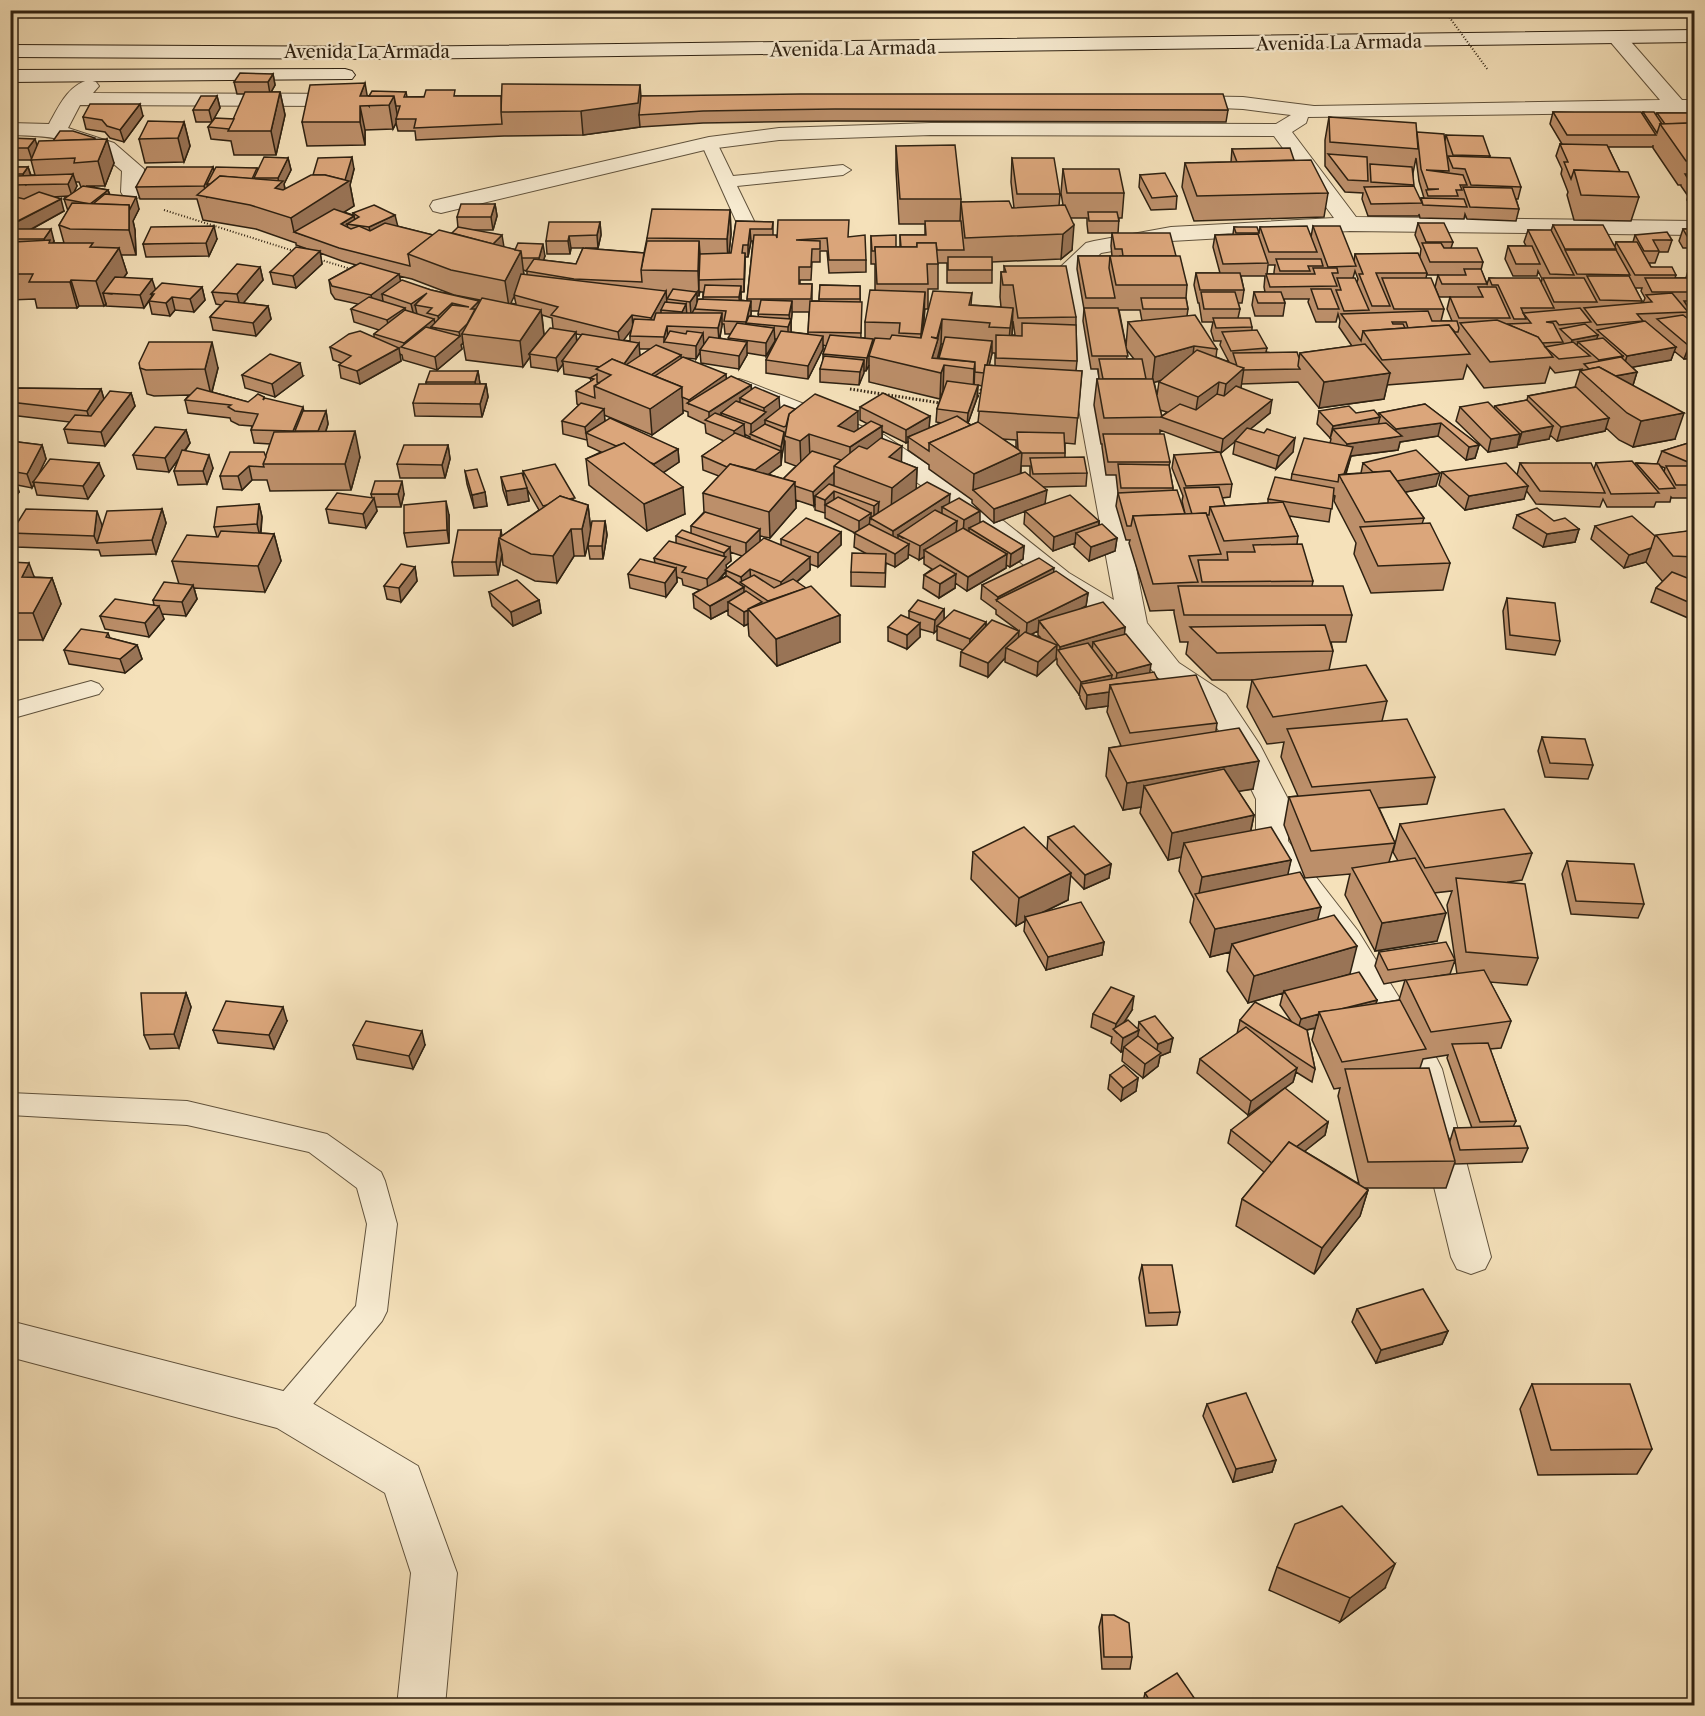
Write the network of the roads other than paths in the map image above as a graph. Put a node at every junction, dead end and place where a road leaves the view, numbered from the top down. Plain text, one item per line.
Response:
1 (1695, 36) edge
2 (1618, 39) junction
3 (10, 51) edge
4 (1637, 60) junction
5 (1660, 60) dead end
6 (1613, 61) dead end
7 (370, 75) dead end
8 (99, 76) junction
9 (15, 77) edge
10 (74, 99) junction
11 (372, 100) edge
12 (1162, 102) edge
13 (1686, 106) edge
14 (1314, 112) junction
15 (10, 129) edge
16 (56, 130) junction
17 (1280, 130) junction
18 (709, 143) junction
19 (843, 170) dead end
20 (727, 182) junction
21 (132, 192) road end
22 (441, 206) dead end
23 (745, 221) edge
24 (1350, 224) junction
25 (1695, 228) edge
26 (711, 376) edge
27 (1133, 624) junction
28 (91, 689) dead end
29 (10, 711) edge
30 (10, 1104) edge
31 (1471, 1257) dead end
32 (10, 1339) edge
33 (287, 1411) junction
34 (421, 1706) edge

1 - 2 street, Avenida La Armada
2 - 3 street, Avenida La Armada
2 - 4 street
4 - 5 street
4 - 6 street
4 - 13 street
7 - 8 street, Avenida La Armada
8 - 9 street, Avenida La Armada
8 - 10 street
10 - 11 street
10 - 16 street
12 - 14 street
13 - 14 street
14 - 17 street
15 - 16 street
16 - 21 street
17 - 18 street
17 - 24 street
18 - 20 lane
18 - 22 street
19 - 20 lane
20 - 23 lane
24 - 25 street
24 - 27 street
26 - 27 street
27 - 31 street
28 - 29 lane
30 - 33 lane
32 - 33 street
33 - 34 street

